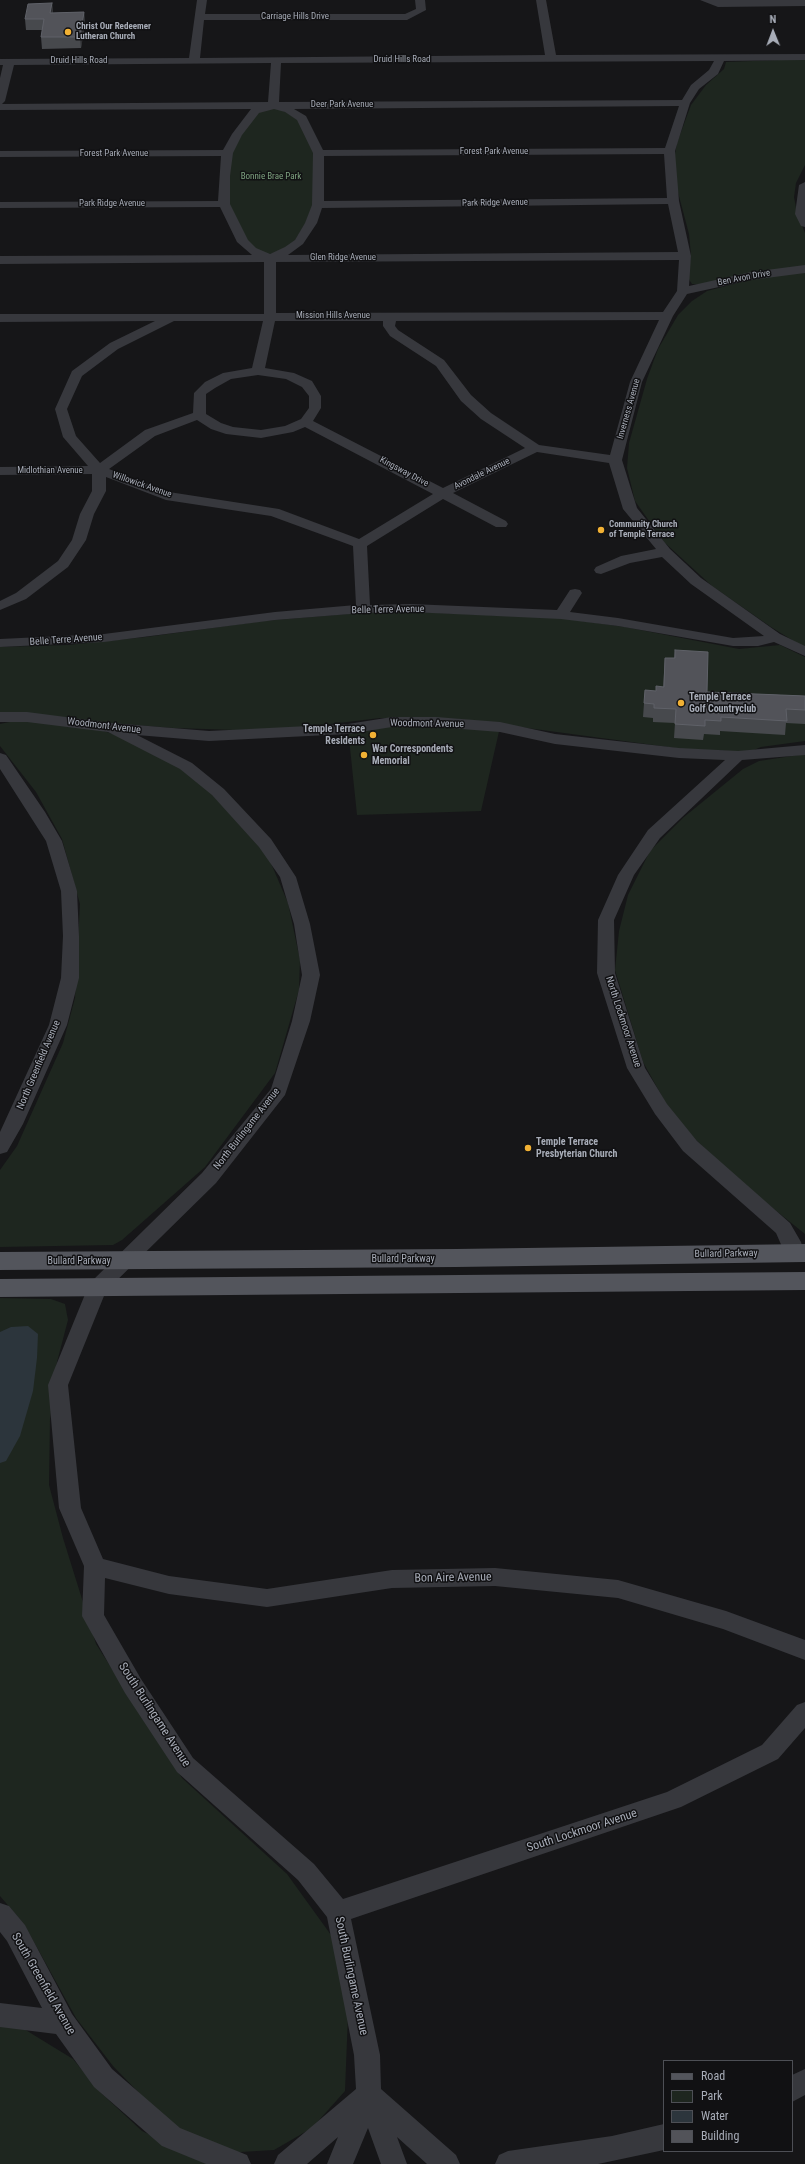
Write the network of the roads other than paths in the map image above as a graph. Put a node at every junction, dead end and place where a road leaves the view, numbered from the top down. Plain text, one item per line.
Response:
1 (202, 0) edge
2 (420, 0) edge
3 (541, 0) edge
4 (705, 0) edge
5 (805, 3) edge
6 (200, 17) junction
7 (805, 57) edge
8 (720, 58) junction
9 (551, 59) junction
10 (276, 60) junction
11 (194, 61) junction
12 (5, 62) edge
13 (0, 101) edge
14 (685, 103) junction
15 (272, 105) junction
16 (0, 107) edge
17 (669, 151) junction
18 (227, 153) junction
19 (320, 153) junction
20 (0, 154) edge
21 (805, 188) edge
22 (673, 201) junction
23 (224, 204) junction
24 (318, 204) junction
25 (0, 205) edge
26 (805, 224) edge
27 (685, 256) junction
28 (270, 258) junction
29 (0, 260) edge
30 (805, 269) edge
31 (683, 292) junction
32 (270, 316) junction
33 (390, 316) junction
34 (667, 316) junction
35 (172, 317) junction
36 (0, 318) edge
37 (258, 372) junction
38 (199, 415) junction
39 (306, 422) junction
40 (534, 448) junction
41 (615, 460) junction
42 (99, 470) junction
43 (0, 471) edge
44 (443, 493) junction
45 (501, 524) dead end
46 (360, 544) junction
47 (665, 552) junction
48 (602, 570) dead end
49 (575, 593) dead end
50 (0, 606) edge
51 (363, 609) junction
52 (561, 615) junction
53 (775, 637) junction
54 (0, 643) edge
55 (805, 652) edge
56 (0, 717) edge
57 (112, 728) junction
58 (189, 735) junction
59 (805, 750) edge
60 (738, 756) junction
61 (0, 758) edge
62 (178, 761) junction
63 (0, 1147) edge
64 (800, 1253) edge
65 (0, 1261) edge
66 (124, 1261) junction
67 (805, 1281) edge
68 (98, 1287) junction
69 (0, 1288) edge
70 (95, 1566) junction
71 (805, 1650) edge
72 (805, 1712) edge
73 (338, 1912) junction
74 (0, 1914) edge
75 (0, 2015) edge
76 (64, 2024) junction
77 (805, 2081) edge
78 (793, 2088) edge
79 (369, 2094) junction
80 (663, 2137) edge
81 (238, 2164) edge
82 (287, 2164) edge
83 (340, 2164) edge
84 (394, 2164) edge
85 (447, 2164) edge
86 (508, 2164) edge

1 - 6 street
2 - 6 street, Carriage Hills Drive
3 - 9 street
4 - 5 street
6 - 11 street
7 - 8 street, Druid Hills Road
8 - 9 street, Druid Hills Road
8 - 14 street
9 - 10 street, Druid Hills Road
10 - 11 street, Druid Hills Road
10 - 15 street
11 - 12 street, Druid Hills Road
12 - 13 street
14 - 15 street, Deer Park Avenue
14 - 17 street
15 - 16 street, Deer Park Avenue
15 - 18 street
15 - 19 street
17 - 19 street, Forest Park Avenue
17 - 22 street
18 - 20 street, Forest Park Avenue
18 - 23 street
19 - 24 street
21 - 26 street
22 - 24 street, Park Ridge Avenue
22 - 27 street
23 - 25 street, Park Ridge Avenue
23 - 28 street
24 - 28 street
27 - 28 street, Glen Ridge Avenue
27 - 31 street
28 - 29 street, Glen Ridge Avenue
28 - 32 street
30 - 31 street, Ben Avon Drive
31 - 34 street, Inverness Avenue
32 - 33 street, Mission Hills Avenue
32 - 35 street, Mission Hills Avenue
32 - 37 street
33 - 34 street, Mission Hills Avenue
33 - 40 street
34 - 41 street, Inverness Avenue
35 - 36 street, Mission Hills Avenue
35 - 42 street, Willowick Avenue
37 - 38 street
37 - 39 street
38 - 39 street
38 - 42 street
39 - 44 street, Kingsway Drive
40 - 41 street
40 - 44 street, Avondale Avenue
41 - 47 street
42 - 43 street, Midlothian Avenue
42 - 46 street, Willowick Avenue
42 - 50 street
44 - 45 street, Kingsway Drive
44 - 46 street, Avondale Avenue
46 - 51 street
47 - 48 street
47 - 53 street
49 - 52 street
51 - 52 street, Belle Terre Avenue
51 - 54 street, Belle Terre Avenue
52 - 53 street, Belle Terre Avenue
53 - 55 street
56 - 57 street, Woodmont Avenue
57 - 58 street, Woodmont Avenue
57 - 62 street, North Burlingame Avenue
58 - 60 street, Woodmont Avenue
58 - 62 street
59 - 60 street, Woodmont Avenue
60 - 64 street, North Lockmoor Avenue
61 - 63 street, North Greenfield Avenue
62 - 66 street, North Burlingame Avenue
64 - 66 main road, Bullard Parkway
65 - 66 main road, Bullard Parkway
66 - 68 street, North Burlingame Avenue
67 - 68 main road
68 - 69 main road
68 - 70 street, South Burlingame Avenue
70 - 71 street, Bon Aire Avenue
70 - 73 street, South Burlingame Avenue
72 - 73 street, South Lockmoor Avenue
73 - 79 street, South Burlingame Avenue
74 - 76 street, South Greenfield Avenue
75 - 76 street
76 - 81 street, South Greenfield Avenue
77 - 78 street
79 - 82 street
79 - 83 street, South Burlingame Avenue
79 - 84 street
79 - 85 street
80 - 86 street

